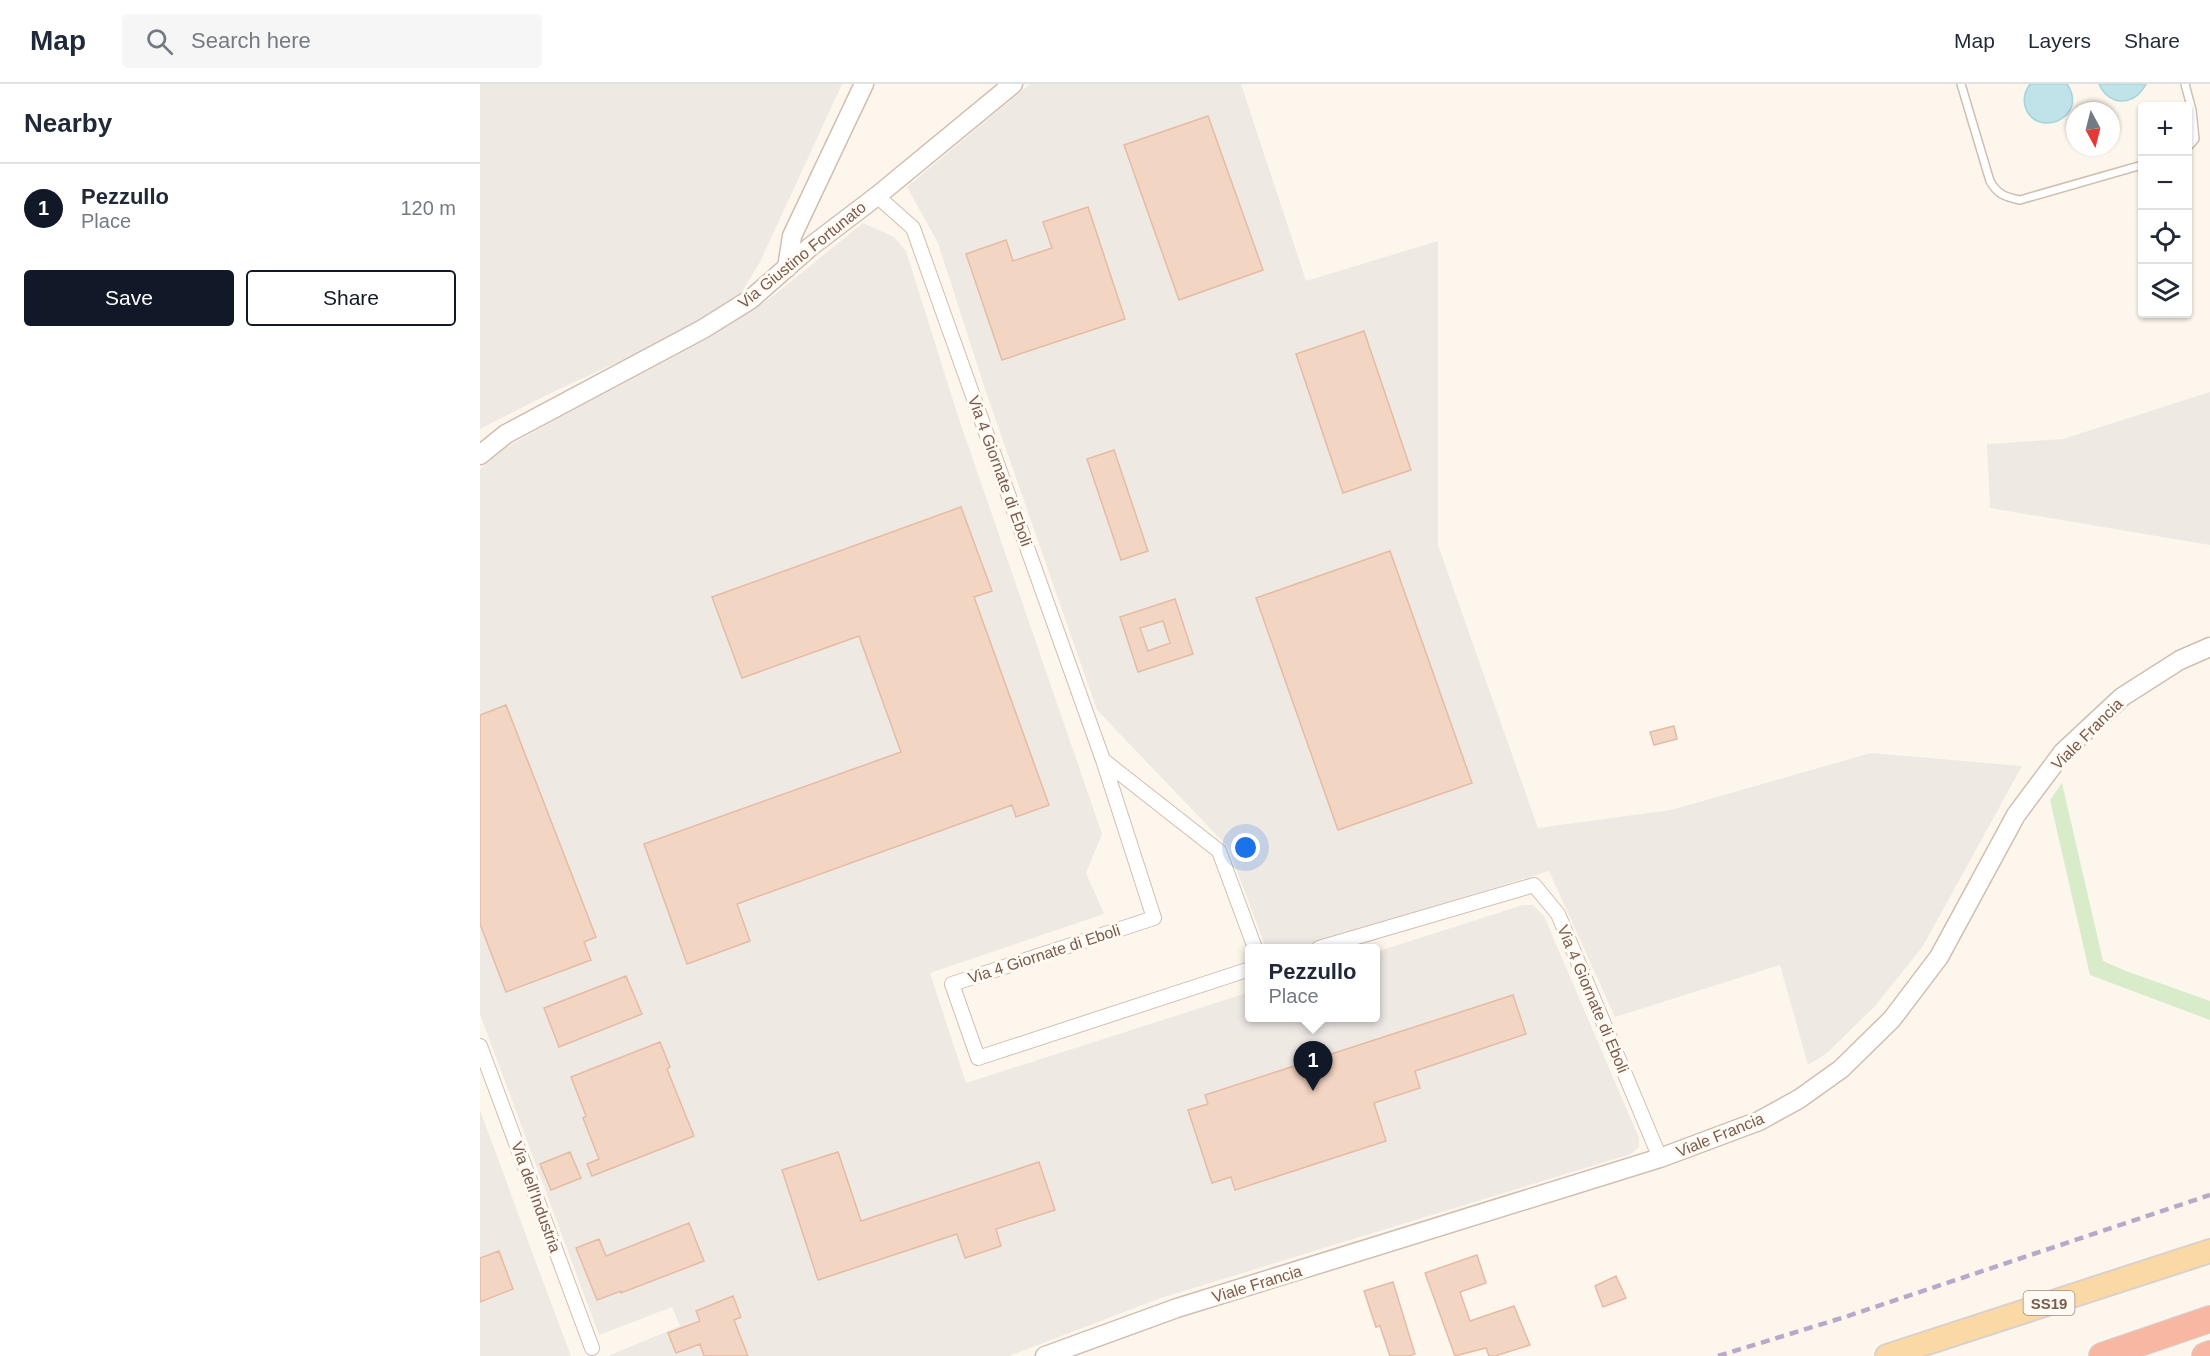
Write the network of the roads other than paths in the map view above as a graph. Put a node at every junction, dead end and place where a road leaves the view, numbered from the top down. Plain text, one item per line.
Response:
1 (864, 84) edge
2 (1013, 84) edge
3 (1961, 84) edge
4 (2185, 84) edge
5 (2190, 102) edge
6 (2192, 110) edge
7 (2192, 142) edge
8 (2138, 166) edge
9 (877, 196) junction
10 (787, 268) junction
11 (480, 455) edge
12 (2210, 647) edge
13 (1102, 760) junction
14 (1254, 944) edge
15 (1333, 944) edge
16 (1245, 971) edge
17 (480, 1046) edge
18 (1660, 1158) junction
19 (2210, 1251) edge
20 (2210, 1319) edge
21 (592, 1348) dead end
22 (2210, 1354) edge
23 (1045, 1356) edge
24 (1887, 1356) edge
25 (2102, 1356) edge
26 (2205, 1356) edge

1 - 10 street
2 - 9 street, Via Giustino Fortunato
3 - 8 lane
4 - 5 lane
6 - 7 lane
9 - 10 street, Via Giustino Fortunato
9 - 13 street, Via 4 Giornate di Eboli
10 - 11 street, Via Giustino Fortunato
12 - 18 street, Viale Francia
13 - 14 street
13 - 16 street, Via 4 Giornate di Eboli
15 - 18 street, Via 4 Giornate di Eboli
17 - 21 street, Via dell'Industria
18 - 23 street, Viale Francia
19 - 24 main road, SS19
20 - 25 highway
22 - 26 highway

